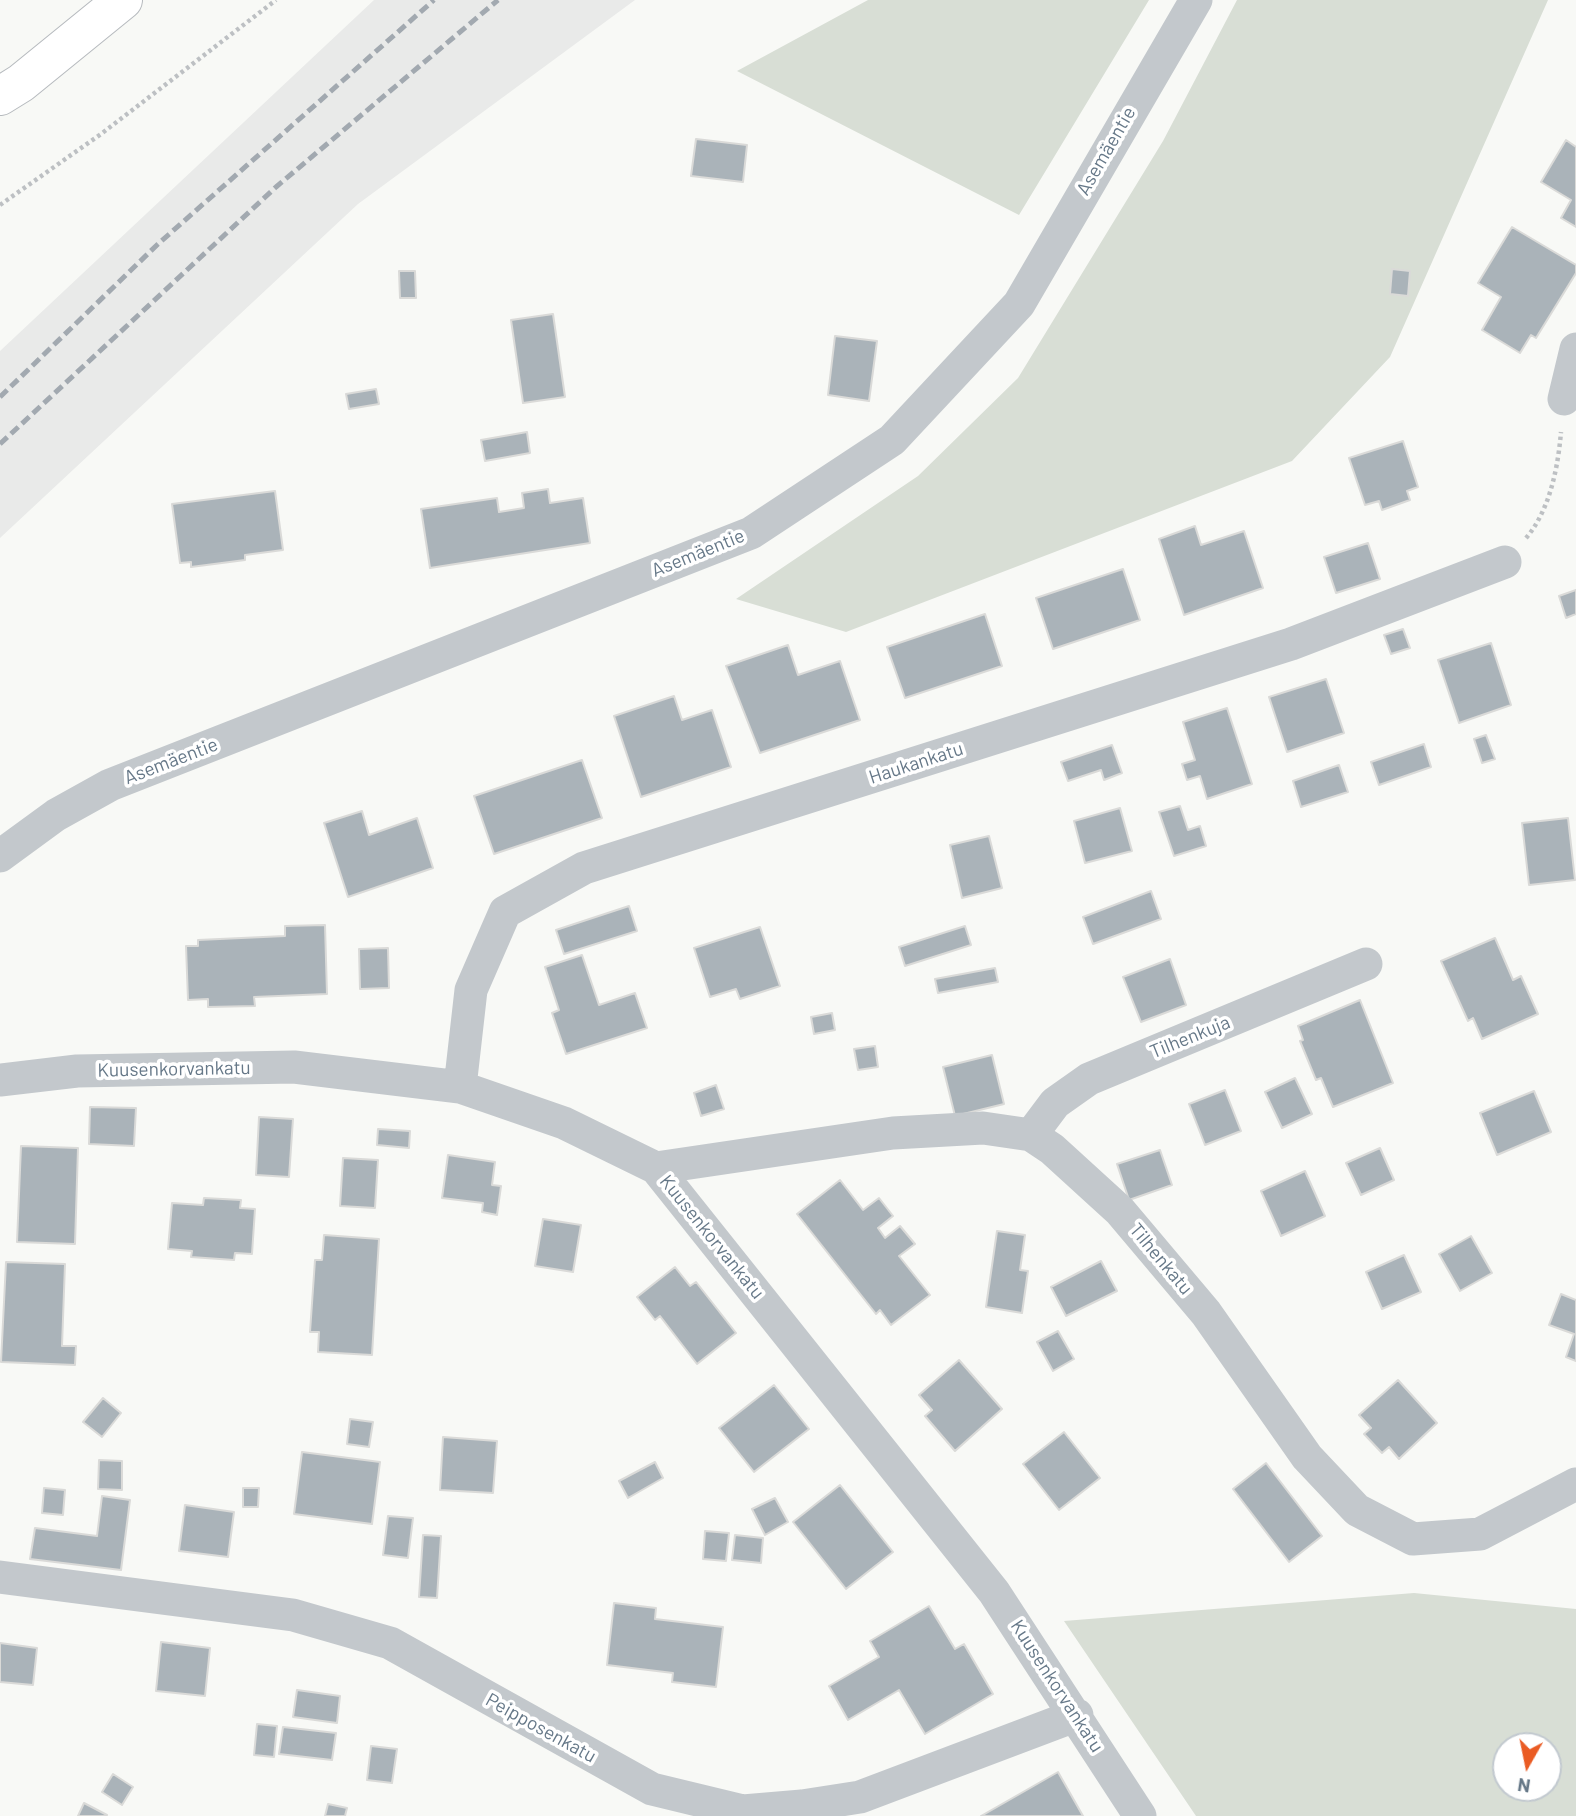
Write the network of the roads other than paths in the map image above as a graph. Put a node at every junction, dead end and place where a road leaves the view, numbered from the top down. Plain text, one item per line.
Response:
1 (123, 0) edge
2 (1196, 0) edge
3 (0, 96) edge
4 (1576, 349) edge
5 (1564, 399) road end
6 (1505, 562) road end
7 (0, 856) edge
8 (1366, 964) dead end
9 (0, 1080) edge
10 (460, 1087) junction
11 (1031, 1135) junction
12 (656, 1168) junction
13 (1576, 1484) edge
14 (0, 1577) edge
15 (1077, 1715) junction
16 (1140, 1816) edge

1 - 3 highway
2 - 7 street, Asemäentie
4 - 5 street
6 - 10 street, Haukankatu
8 - 11 street, Tilhenkuja
9 - 10 street, Kuusenkorvankatu
10 - 12 street, Kuusenkorvankatu
11 - 12 street, Tilhenkatu
11 - 13 street, Tilhenkatu
12 - 15 street, Kuusenkorvankatu
14 - 15 street, Peipposenkatu
15 - 16 street, Kuusenkorvankatu

